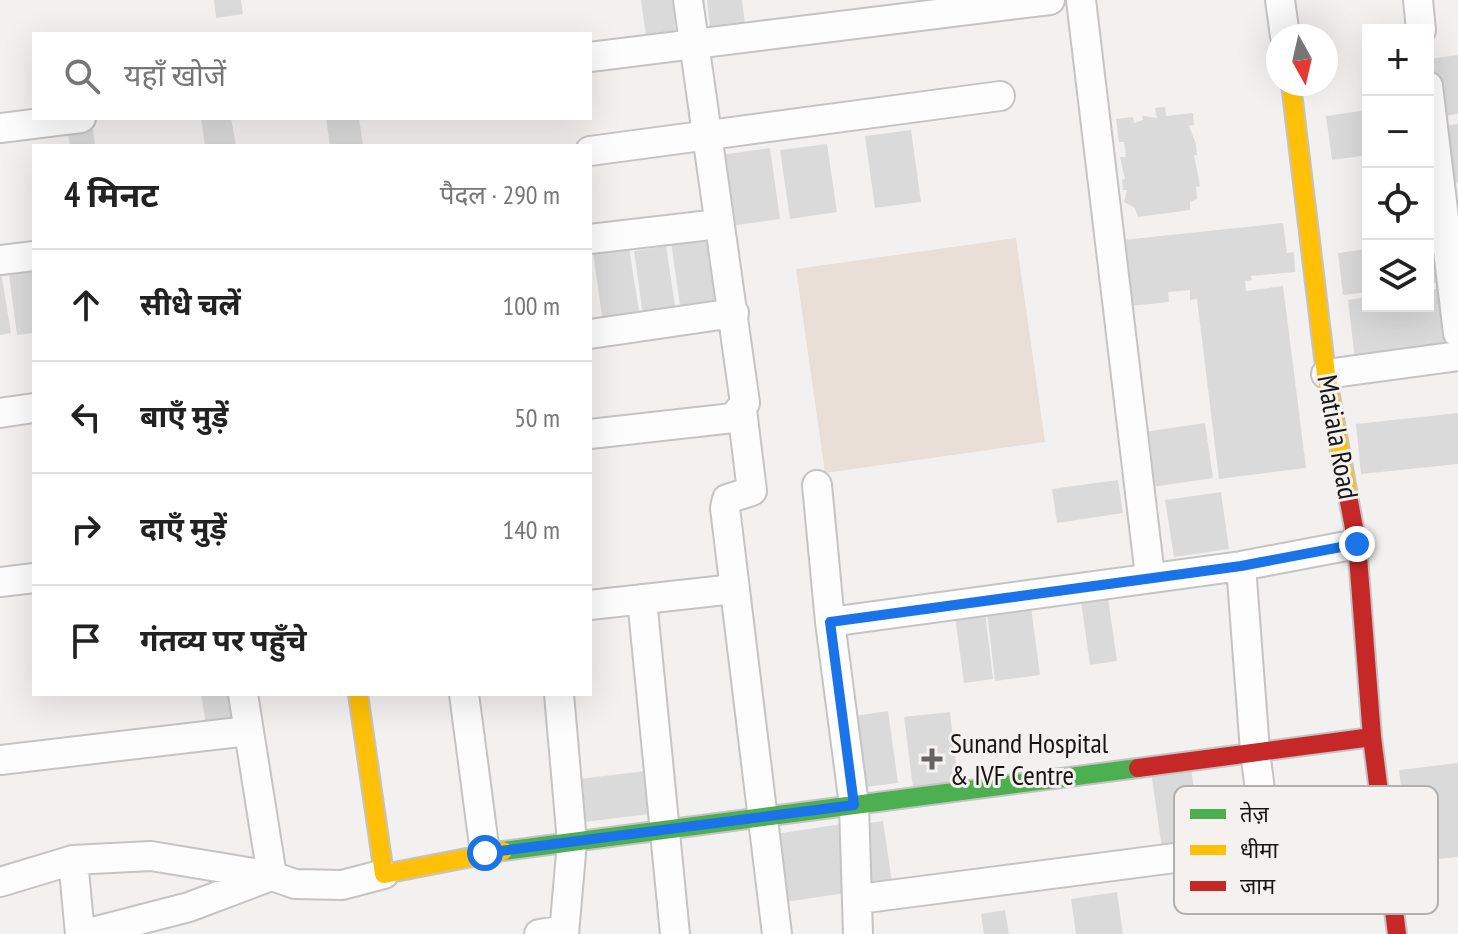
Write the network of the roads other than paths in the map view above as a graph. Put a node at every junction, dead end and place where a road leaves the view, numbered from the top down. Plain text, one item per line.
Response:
1 (688, 0) edge
2 (1050, 0) edge
3 (1081, 0) edge
4 (1280, 0) edge
5 (1418, 0) edge
6 (1283, 24) edge
7 (1420, 24) edge
8 (694, 45) junction
9 (592, 57) edge
10 (1000, 96) dead end
11 (1292, 96) edge
12 (1429, 96) edge
13 (65, 120) edge
14 (0, 128) edge
15 (706, 137) junction
16 (592, 151) edge
17 (719, 224) junction
18 (592, 239) edge
19 (32, 256) edge
20 (0, 260) edge
21 (734, 313) junction
22 (1458, 333) edge
23 (592, 334) edge
24 (1458, 356) edge
25 (1326, 374) junction
26 (32, 408) edge
27 (742, 410) junction
28 (0, 413) edge
29 (592, 434) edge
30 (817, 485) dead end
31 (1357, 544) junction
32 (1241, 566) junction
33 (1150, 576) junction
34 (32, 578) edge
35 (0, 582) edge
36 (734, 589) junction
37 (642, 599) junction
38 (592, 605) edge
39 (830, 622) junction
40 (243, 696) edge
41 (358, 696) edge
42 (464, 696) edge
43 (559, 696) edge
44 (248, 731) junction
45 (1372, 737) junction
46 (1255, 751) junction
47 (0, 760) edge
48 (1259, 786) edge
49 (1378, 786) edge
50 (854, 805) junction
51 (761, 817) junction
52 (665, 830) junction
53 (572, 842) junction
54 (485, 853) junction
55 (1174, 858) edge
56 (73, 860) junction
57 (384, 874) junction
58 (272, 876) junction
59 (0, 882) edge
60 (859, 899) junction
61 (1394, 914) edge
62 (555, 933) edge
63 (82, 934) edge
64 (675, 934) edge
65 (777, 934) edge
66 (858, 934) edge
67 (1397, 934) edge

1 - 8 street
2 - 8 street
3 - 33 street
4 - 6 street
5 - 7 street
8 - 9 street
8 - 15 street
10 - 15 street
11 - 25 street, Matiala Road
12 - 22 street
13 - 14 street
15 - 16 street
15 - 17 street
17 - 18 street
17 - 21 street
19 - 20 street
21 - 23 street
21 - 27 street
24 - 25 street
25 - 31 street, Matiala Road
26 - 28 street
27 - 29 street
27 - 36 street
30 - 39 street
31 - 32 street
31 - 45 street, Matiala Road
32 - 33 street
32 - 46 street
33 - 39 street
34 - 35 street
36 - 37 street
36 - 51 street
37 - 38 street
37 - 52 street
39 - 50 street
40 - 44 street
41 - 57 street
42 - 54 street
43 - 53 street
44 - 47 street
44 - 58 street
45 - 46 street
45 - 49 street, Matiala Road
46 - 48 street
46 - 50 street
50 - 51 street
50 - 60 street
51 - 52 street
51 - 65 street
52 - 53 street
52 - 64 street
53 - 54 street
53 - 62 street
54 - 57 street
55 - 60 street
56 - 58 street
56 - 59 street
56 - 63 street
57 - 58 street
58 - 63 street
60 - 66 street
61 - 67 street, Matiala Road

